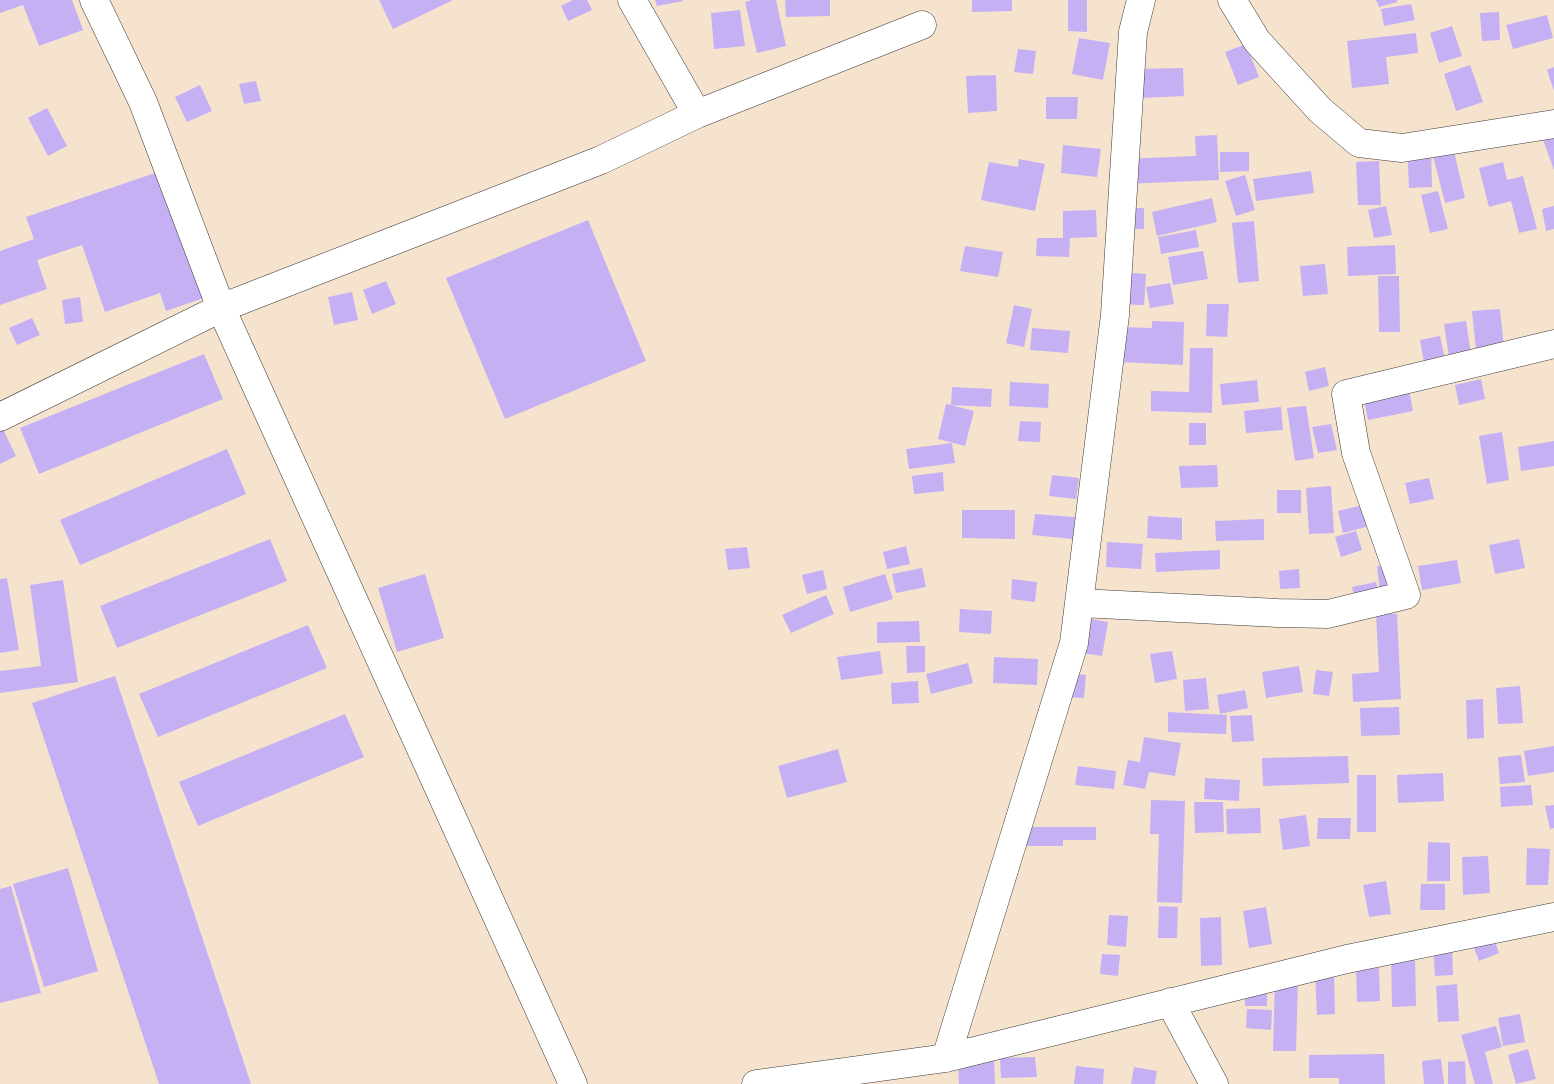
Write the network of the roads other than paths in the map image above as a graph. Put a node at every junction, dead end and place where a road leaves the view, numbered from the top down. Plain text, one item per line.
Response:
1 (94, 0) edge
2 (632, 0) edge
3 (1141, 0) edge
4 (1232, 0) edge
5 (922, 25) dead end
6 (697, 114) junction
7 (1554, 124) edge
8 (221, 308) junction
9 (1554, 344) edge
10 (0, 416) edge
11 (1080, 603) junction
12 (1554, 917) edge
13 (1170, 1002) junction
14 (946, 1058) junction
15 (573, 1084) edge
16 (756, 1084) edge
17 (1214, 1084) edge

1 - 8 street
2 - 6 street
3 - 11 street
4 - 7 street
5 - 6 street
6 - 8 street
8 - 10 street
8 - 15 street
9 - 11 street
11 - 14 street
12 - 13 street
13 - 14 street
13 - 17 street
14 - 16 street

